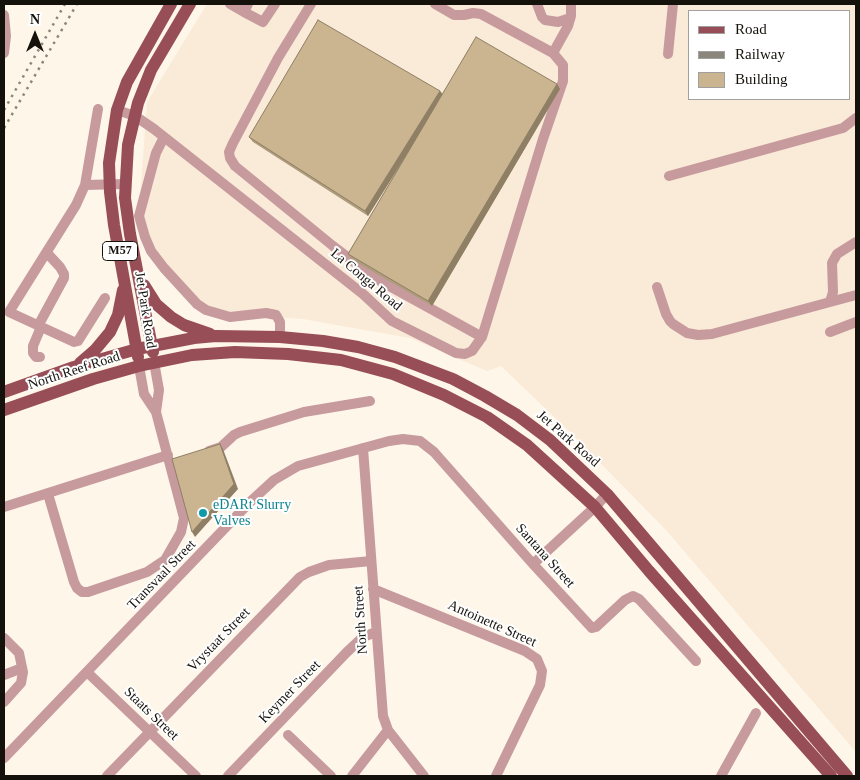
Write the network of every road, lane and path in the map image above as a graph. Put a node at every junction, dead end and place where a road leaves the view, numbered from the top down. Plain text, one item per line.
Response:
1 (172, 4) edge
2 (190, 4) edge
3 (230, 4) edge
4 (275, 4) edge
5 (311, 4) edge
6 (435, 4) edge
7 (537, 4) edge
8 (571, 4) edge
9 (673, 4) edge
10 (246, 8) edge
11 (4, 15) edge
12 (570, 18) junction
13 (4, 53) edge
14 (554, 53) junction
15 (668, 54) dead end
16 (98, 109) dead end
17 (118, 110) junction
18 (135, 116) junction
19 (856, 118) edge
20 (164, 137) junction
21 (669, 176) dead end
22 (125, 184) junction
23 (85, 185) junction
24 (109, 185) junction
25 (856, 242) edge
26 (46, 253) junction
27 (140, 279) junction
28 (125, 280) junction
29 (657, 286) dead end
30 (856, 295) edge
31 (105, 298) dead end
32 (830, 302) junction
33 (5, 314) edge
34 (856, 322) edge
35 (40, 326) junction
36 (830, 332) dead end
37 (216, 336) junction
38 (280, 337) junction
39 (482, 337) junction
40 (152, 345) junction
41 (137, 349) junction
42 (40, 357) dead end
43 (154, 362) junction
44 (139, 366) junction
45 (74, 367) junction
46 (4, 392) edge
47 (370, 401) dead end
48 (4, 410) edge
49 (156, 412) junction
50 (363, 448) junction
51 (196, 455) edge
52 (172, 460) junction
53 (48, 494) junction
54 (607, 494) junction
55 (4, 507) edge
56 (595, 508) junction
57 (371, 561) junction
58 (533, 564) junction
59 (373, 590) junction
60 (376, 632) junction
61 (4, 638) edge
62 (696, 661) dead end
63 (22, 668) junction
64 (87, 672) junction
65 (4, 674) edge
66 (4, 702) edge
67 (756, 713) dead end
68 (388, 730) junction
69 (150, 731) junction
70 (288, 735) dead end
71 (4, 758) edge
72 (107, 776) edge
73 (196, 776) edge
74 (228, 776) edge
75 (331, 776) edge
76 (352, 776) edge
77 (424, 776) edge
78 (496, 776) edge
79 (721, 776) edge
80 (831, 776) edge
81 (847, 776) edge

1 - 17 main road, Jet Park Road / M57
2 - 18 main road, Jet Park Road / M57
3 - 10 street
4 - 10 street
5 - 39 street
6 - 14 street
7 - 12 street
8 - 12 street
9 - 15 street
11 - 13 street
12 - 14 street
14 - 39 street, La Conga Road
16 - 23 street
17 - 18 street, La Conga Road
17 - 24 main road, Jet Park Road / M57
18 - 20 street, La Conga Road
18 - 22 main road, Jet Park Road / M57
19 - 21 street
20 - 38 street
20 - 39 street, La Conga Road
22 - 24 street
22 - 27 main road, Jet Park Road / M57
23 - 24 street
23 - 26 street
24 - 28 main road, Jet Park Road / M57
25 - 32 street
26 - 33 street
26 - 35 street
27 - 37 main road
27 - 40 main road, Jet Park Road / M57
28 - 41 main road, Jet Park Road / M57
28 - 45 main road
29 - 32 street
30 - 32 street
31 - 35 street
33 - 35 street
34 - 36 street
35 - 42 street
37 - 38 main road, Jet Park Road
37 - 40 main road, Jet Park Road
38 - 54 main road, Jet Park Road
40 - 41 main road, North Reef Road
40 - 43 main road, Jet Park Road / M57
41 - 44 main road, Jet Park Road / M57
41 - 45 main road, North Reef Road
43 - 44 main road, North Reef Road
43 - 49 street
43 - 56 main road, Jet Park Road
44 - 48 main road, North Reef Road
44 - 49 street
45 - 46 main road, North Reef Road
47 - 51 street
49 - 52 street
50 - 57 street, North Street
50 - 58 street, Santana Street
50 - 64 street, Transvaal Street
52 - 53 street
52 - 53 street
53 - 55 street
54 - 56 street
54 - 81 main road, Jet Park Road
56 - 58 street
56 - 80 main road, Jet Park Road
57 - 59 street, North Street
57 - 69 street, Vrystaat Street
58 - 62 street, Santana Street
59 - 60 street, North Street
59 - 78 street, Antoinette Street
60 - 68 street, North Street
60 - 74 street, Keymer Street
61 - 63 street
63 - 65 street
63 - 66 street
64 - 69 street, Staats Street
64 - 71 street, Transvaal Street
67 - 79 street
68 - 76 street
68 - 77 street, North Street
69 - 72 street, Vrystaat Street
69 - 73 street, Staats Street
70 - 75 street

